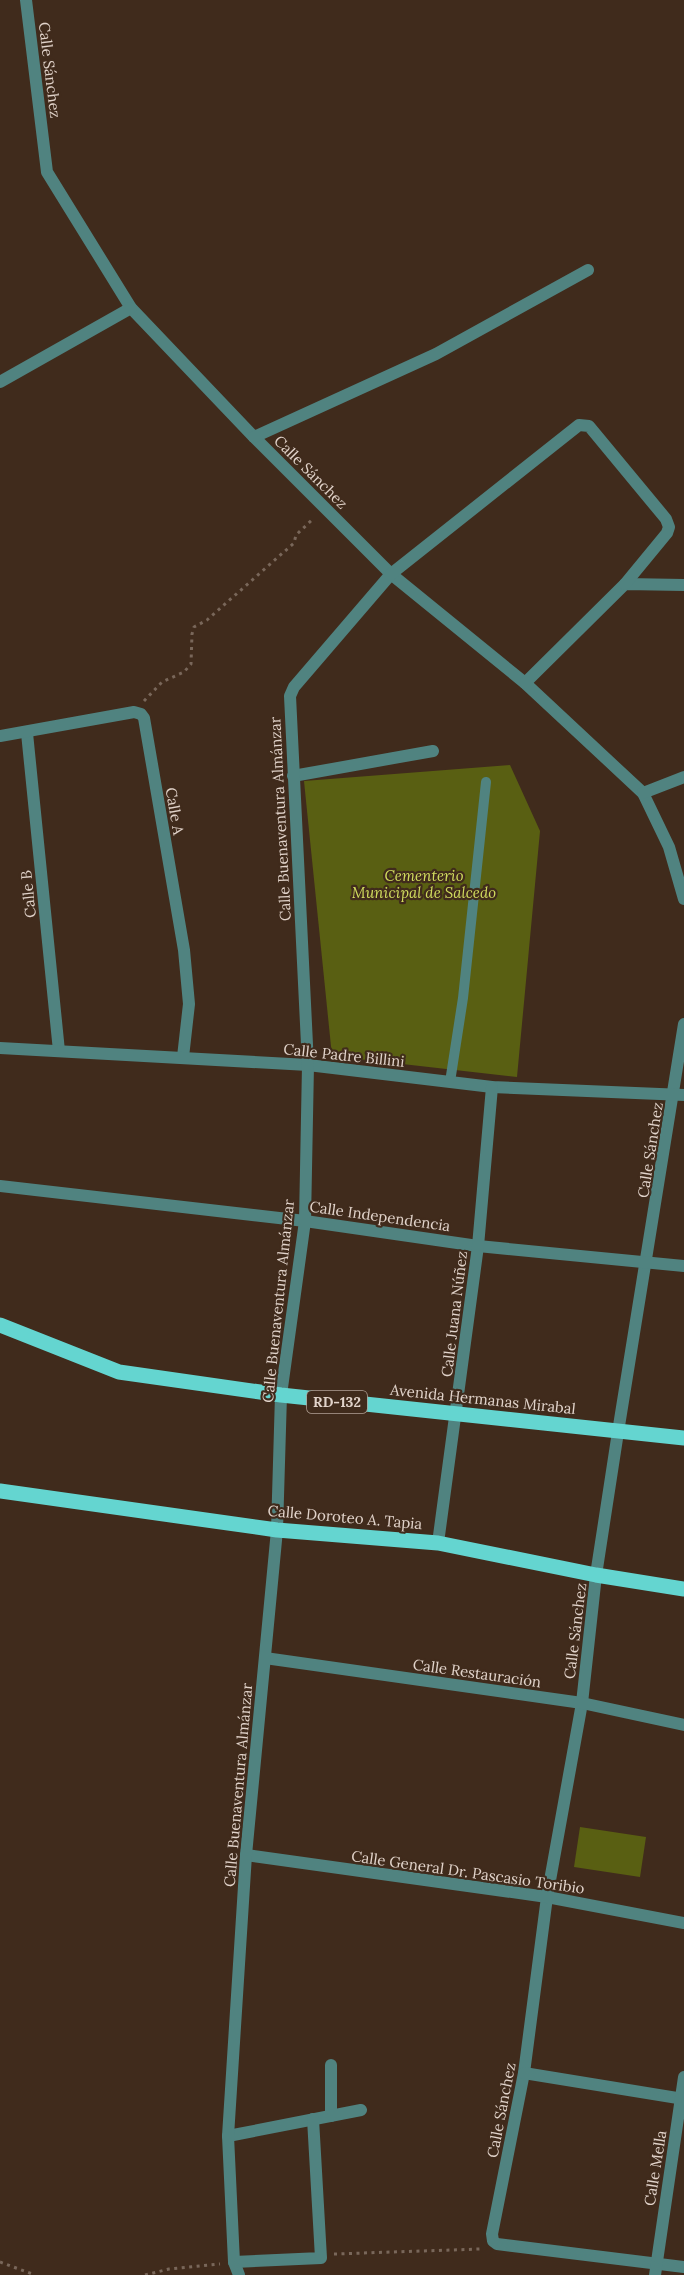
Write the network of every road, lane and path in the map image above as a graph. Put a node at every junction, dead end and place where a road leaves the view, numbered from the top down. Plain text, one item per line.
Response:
1 (26, 0) edge
2 (588, 270) dead end
3 (131, 308) junction
4 (0, 382) edge
5 (254, 437) junction
6 (325, 508) junction
7 (391, 574) junction
8 (625, 584) junction
9 (684, 585) edge
10 (525, 682) junction
11 (141, 714) junction
12 (27, 733) junction
13 (0, 736) edge
14 (434, 751) dead end
15 (293, 776) junction
16 (684, 777) edge
17 (486, 782) dead end
18 (644, 793) junction
19 (684, 899) edge
20 (684, 1024) edge
21 (0, 1048) edge
22 (59, 1051) junction
23 (183, 1057) junction
24 (308, 1065) junction
25 (450, 1082) junction
26 (492, 1087) junction
27 (679, 1095) edge
28 (0, 1186) edge
29 (305, 1221) junction
30 (478, 1246) junction
31 (647, 1262) junction
32 (684, 1266) edge
33 (0, 1325) edge
34 (282, 1395) junction
35 (456, 1415) junction
36 (618, 1432) junction
37 (684, 1438) edge
38 (0, 1491) edge
39 (278, 1530) junction
40 (438, 1543) junction
41 (596, 1575) junction
42 (684, 1589) edge
43 (265, 1658) junction
44 (582, 1703) junction
45 (684, 1725) edge
46 (246, 1855) junction
47 (547, 1897) junction
48 (684, 1923) edge
49 (331, 2065) dead end
50 (524, 2073) junction
51 (684, 2077) edge
52 (683, 2099) edge
53 (362, 2109) dead end
54 (331, 2116) junction
55 (314, 2119) junction
56 (228, 2136) junction
57 (493, 2241) junction
58 (321, 2258) junction
59 (0, 2262) edge
60 (234, 2262) junction
61 (684, 2267) edge
62 (655, 2269) edge
63 (35, 2275) edge
64 (145, 2275) edge
65 (239, 2275) edge

1 - 3 street, Calle Sánchez
2 - 5 street
3 - 4 street
3 - 5 street, Calle Sánchez
5 - 6 street, Calle Sánchez
6 - 7 street, Calle Sánchez
6 - 11 path
7 - 8 street, Calle Buenaventura Almánzar
7 - 10 street, Calle Sánchez
7 - 15 street, Calle Buenaventura Almánzar
8 - 9 street
8 - 10 street
10 - 18 street, Calle Sánchez
11 - 12 street
11 - 23 street, Calle A
12 - 13 street
12 - 22 street, Calle B
14 - 15 street
15 - 24 street, Calle Buenaventura Almánzar
16 - 18 street
17 - 25 lane
18 - 19 street, Calle Sánchez
20 - 27 street, Calle Sánchez
21 - 22 street, Calle Padre Billini
22 - 23 street, Calle Padre Billini
23 - 24 street, Calle Padre Billini
24 - 25 street, Calle Padre Billini
24 - 29 street, Calle Buenaventura Almánzar
25 - 26 street, Calle Padre Billini
26 - 27 street, Calle Padre Billini
26 - 30 street, Calle Juana Núñez
27 - 31 street, Calle Sánchez
28 - 29 street, Calle Independencia
29 - 30 street, Calle Independencia
29 - 34 street, Calle Buenaventura Almánzar
30 - 31 street, Calle Independencia
30 - 35 street, Calle Juana Núñez
31 - 32 street, Calle Independencia
31 - 36 street, Calle Sánchez
33 - 34 main road, Avenida Hermanas Mirabal / RD-132
34 - 35 main road, Avenida Hermanas Mirabal / RD-132
34 - 39 street, Calle Buenaventura Almánzar
35 - 36 main road, Avenida Hermanas Mirabal / RD-132
35 - 40 street, Calle Juana Núñez
36 - 37 main road, Avenida Hermanas Mirabal / RD-132
36 - 41 street, Calle Sánchez
38 - 39 main road, Calle Doroteo A. Tapia
39 - 40 main road, Calle Doroteo A. Tapia
39 - 43 street, Calle Buenaventura Almánzar
40 - 41 main road, Calle Doroteo A. Tapia
41 - 42 main road, Calle Doroteo A. Tapia
41 - 44 street, Calle Sánchez
43 - 44 street, Calle Restauración
43 - 46 street, Calle Buenaventura Almánzar
44 - 45 street, Calle Restauración
44 - 47 street, Calle Sánchez
46 - 47 street, Calle General Dr. Pascasio Toribio
46 - 56 street, Calle Buenaventura Almánzar
47 - 48 street, Calle General Dr. Pascasio Toribio
47 - 50 street, Calle Sánchez
49 - 54 street
50 - 52 street
50 - 57 street, Calle Sánchez
51 - 52 street, Calle Mella
52 - 62 street, Calle Mella
53 - 54 street
54 - 55 street
55 - 56 street
55 - 58 street
56 - 60 street, Calle Buenaventura Almánzar
57 - 58 path
57 - 62 street
58 - 60 street
59 - 63 path
60 - 64 path
60 - 65 street, Calle Buenaventura Almánzar
61 - 62 street

